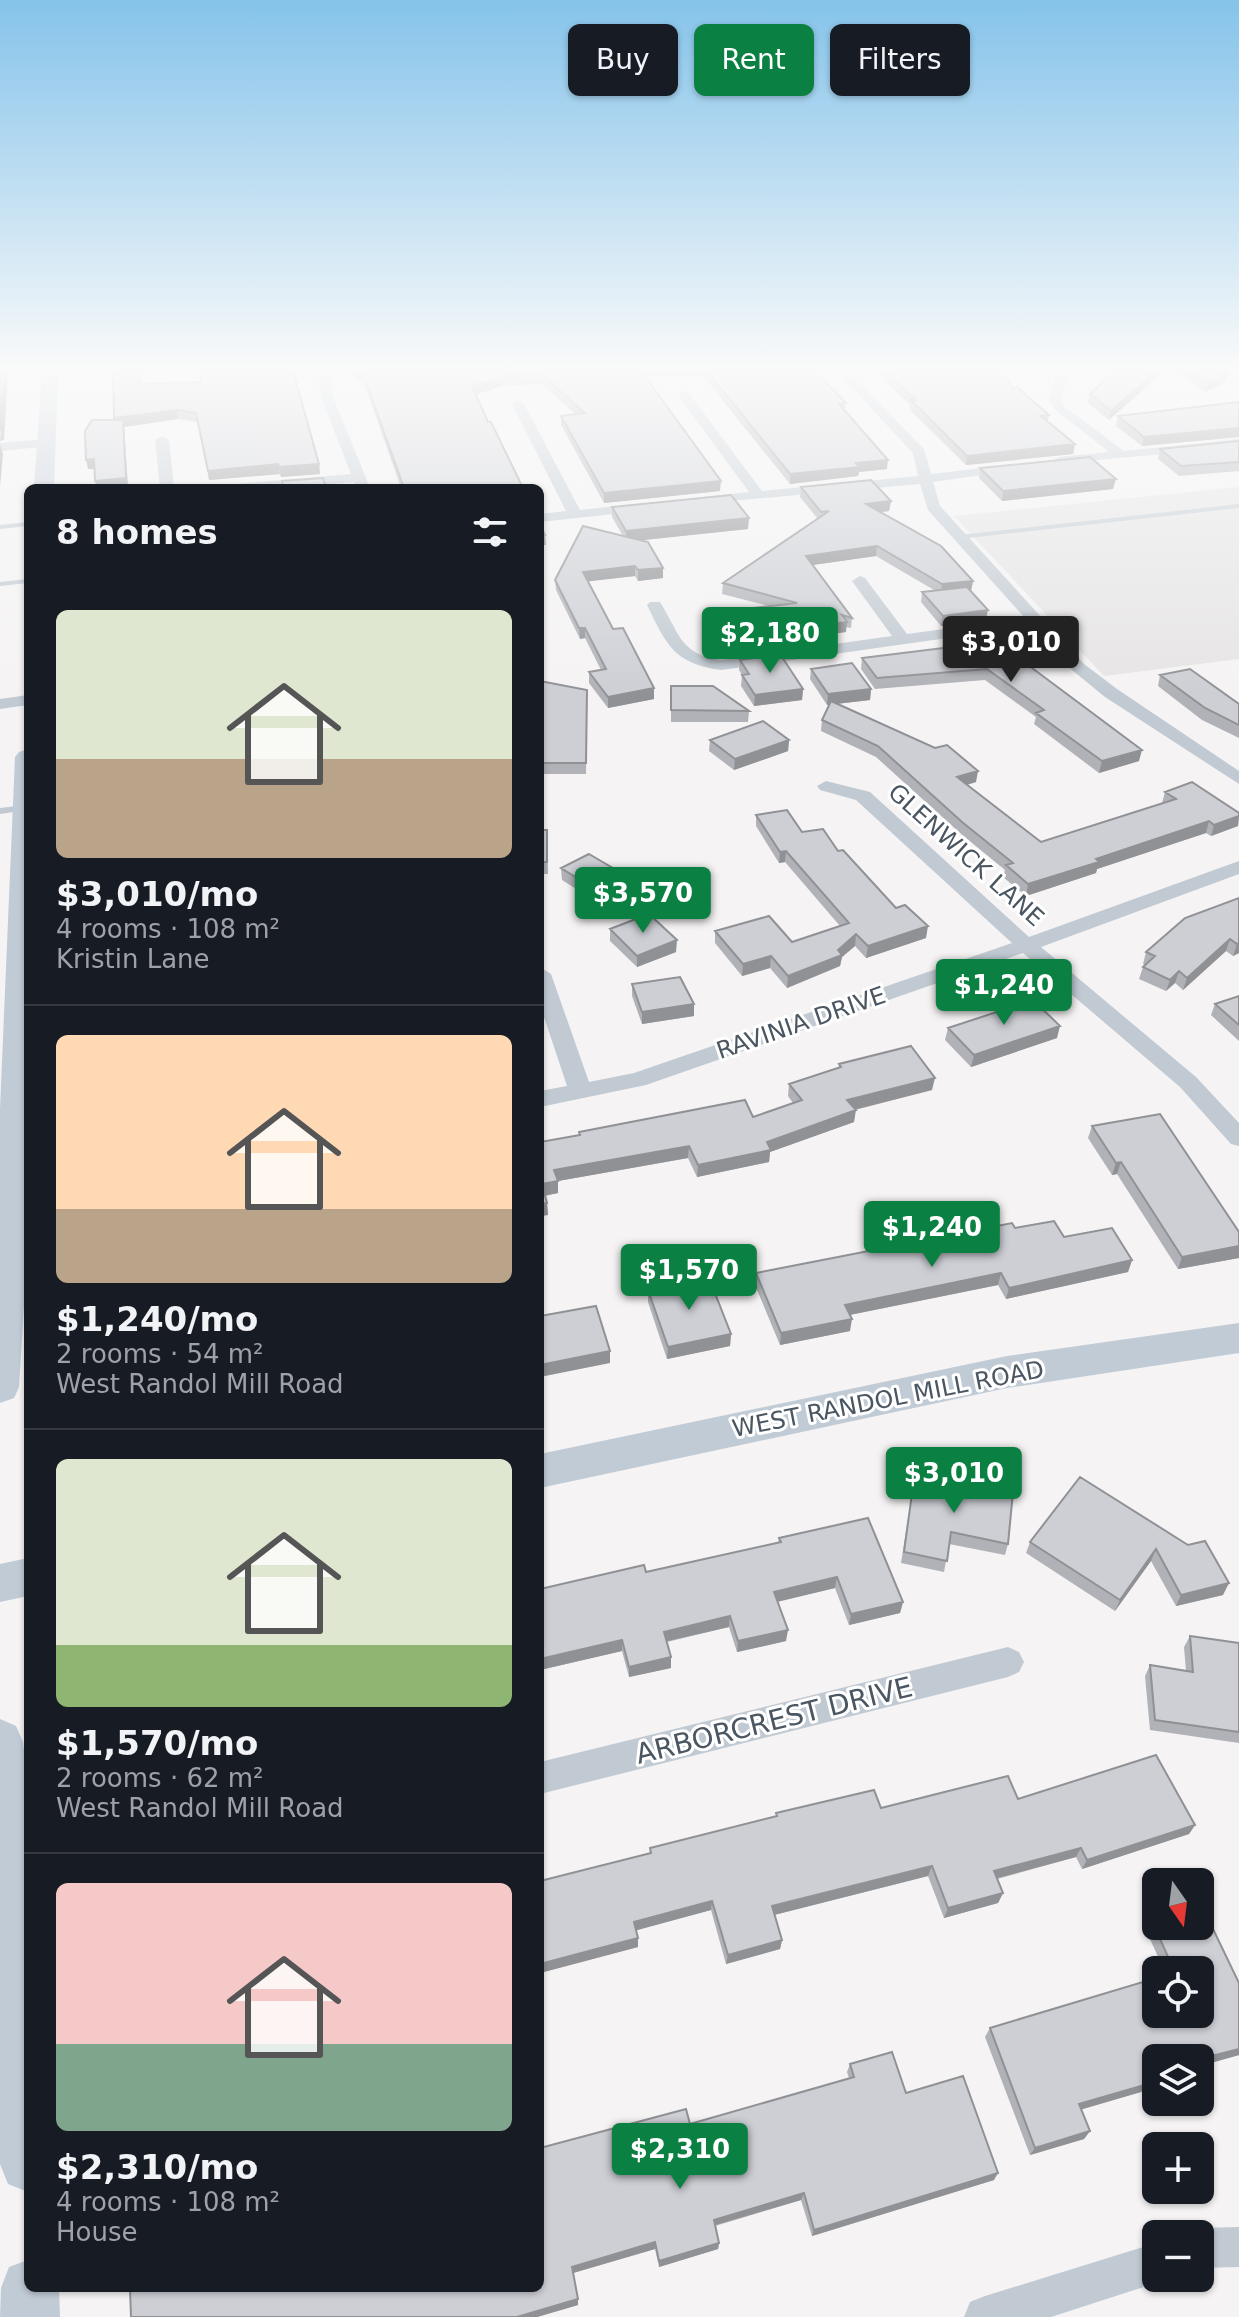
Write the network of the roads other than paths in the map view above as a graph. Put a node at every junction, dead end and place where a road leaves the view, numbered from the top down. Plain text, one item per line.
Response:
1 (557, 479) edge
2 (746, 479) edge
3 (925, 479) edge
4 (926, 479) edge
5 (361, 482) edge
6 (319, 484) edge
7 (759, 496) junction
8 (1239, 506) edge
9 (575, 514) junction
10 (544, 518) edge
11 (24, 524) edge
12 (0, 527) edge
13 (959, 537) junction
14 (24, 581) edge
15 (860, 581) dead end
16 (0, 584) edge
17 (655, 605) dead end
18 (1035, 621) junction
19 (902, 639) junction
20 (24, 701) edge
21 (0, 704) edge
22 (24, 771) edge
23 (1239, 779) edge
24 (826, 786) dead end
25 (13, 809) edge
26 (1239, 867) edge
27 (1026, 945) junction
28 (544, 986) edge
29 (581, 1092) junction
30 (544, 1098) edge
31 (1239, 1138) edge
32 (21, 1184) edge
33 (1239, 1338) edge
34 (1, 1362) edge
35 (544, 1470) edge
36 (24, 1578) edge
37 (0, 1583) edge
38 (1008, 1662) dead end
39 (0, 1742) edge
40 (544, 1777) edge
41 (23, 1898) edge
42 (24, 1951) edge
43 (1239, 2247) edge
44 (1214, 2248) edge
45 (1142, 2267) edge
46 (30, 2292) edge
47 (30, 2317) edge
48 (985, 2317) edge

1 - 9 street
2 - 7 street
3 - 7 street
4 - 13 street
5 - 6 street
7 - 9 street
8 - 13 lane
9 - 10 street
11 - 12 lane
13 - 18 street
14 - 16 lane
15 - 19 street
17 - 19 street
18 - 19 street
18 - 23 street
20 - 21 street
22 - 25 street
24 - 27 street, GLENWICK LANE
25 - 32 street
26 - 27 street, RAVINIA DRIVE
27 - 29 street, RAVINIA DRIVE
27 - 31 street, GLENWICK LANE
28 - 29 street
29 - 30 street, RAVINIA DRIVE
32 - 34 street
33 - 35 street, WEST RANDOL MILL ROAD
36 - 37 street
38 - 40 street, ARBORCREST DRIVE
39 - 41 street
41 - 42 street
43 - 44 street
45 - 48 street
46 - 47 street

